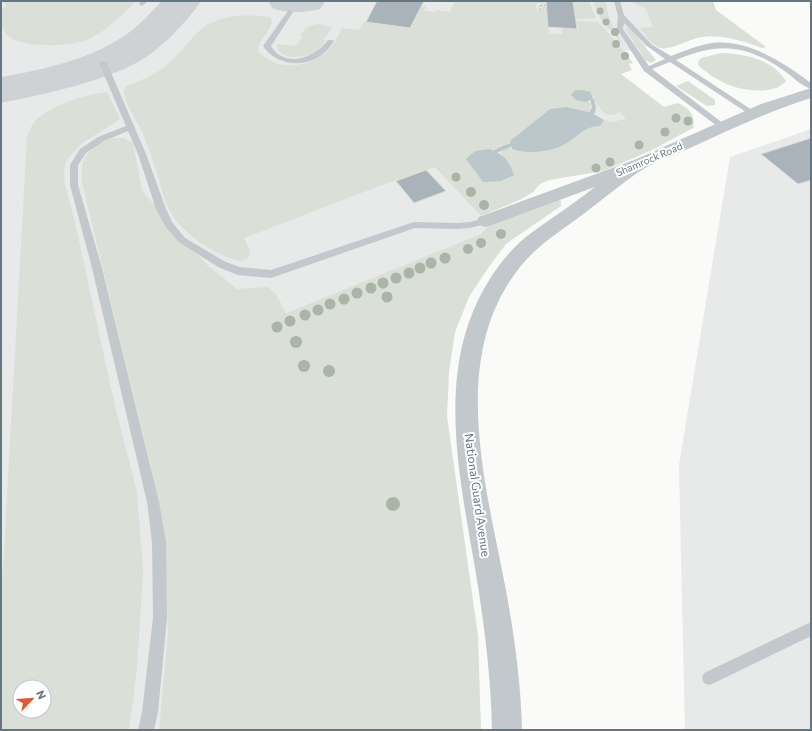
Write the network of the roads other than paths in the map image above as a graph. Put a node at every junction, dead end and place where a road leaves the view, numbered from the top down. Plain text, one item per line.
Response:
1 (617, 1) edge
2 (290, 12) dead end
3 (621, 16) junction
4 (330, 41) dead end
5 (672, 59) junction
6 (103, 63) dead end
7 (647, 69) junction
8 (811, 87) edge
9 (811, 92) edge
10 (752, 114) junction
11 (130, 127) junction
12 (724, 127) junction
13 (640, 164) junction
14 (486, 221) joint
15 (811, 629) edge
16 (709, 678) dead end
17 (146, 730) edge
18 (507, 730) edge

1 - 3 lane
2 - 4 lane
3 - 5 lane
3 - 7 lane
5 - 7 lane
5 - 8 lane
5 - 10 lane
6 - 11 lane
7 - 12 lane
9 - 10 street, Shamrock Road
10 - 12 street, Shamrock Road
11 - 14 lane
11 - 17 lane
12 - 13 street, Shamrock Road
13 - 14 street, Shamrock Road
13 - 18 street, National Guard Avenue
15 - 16 lane

